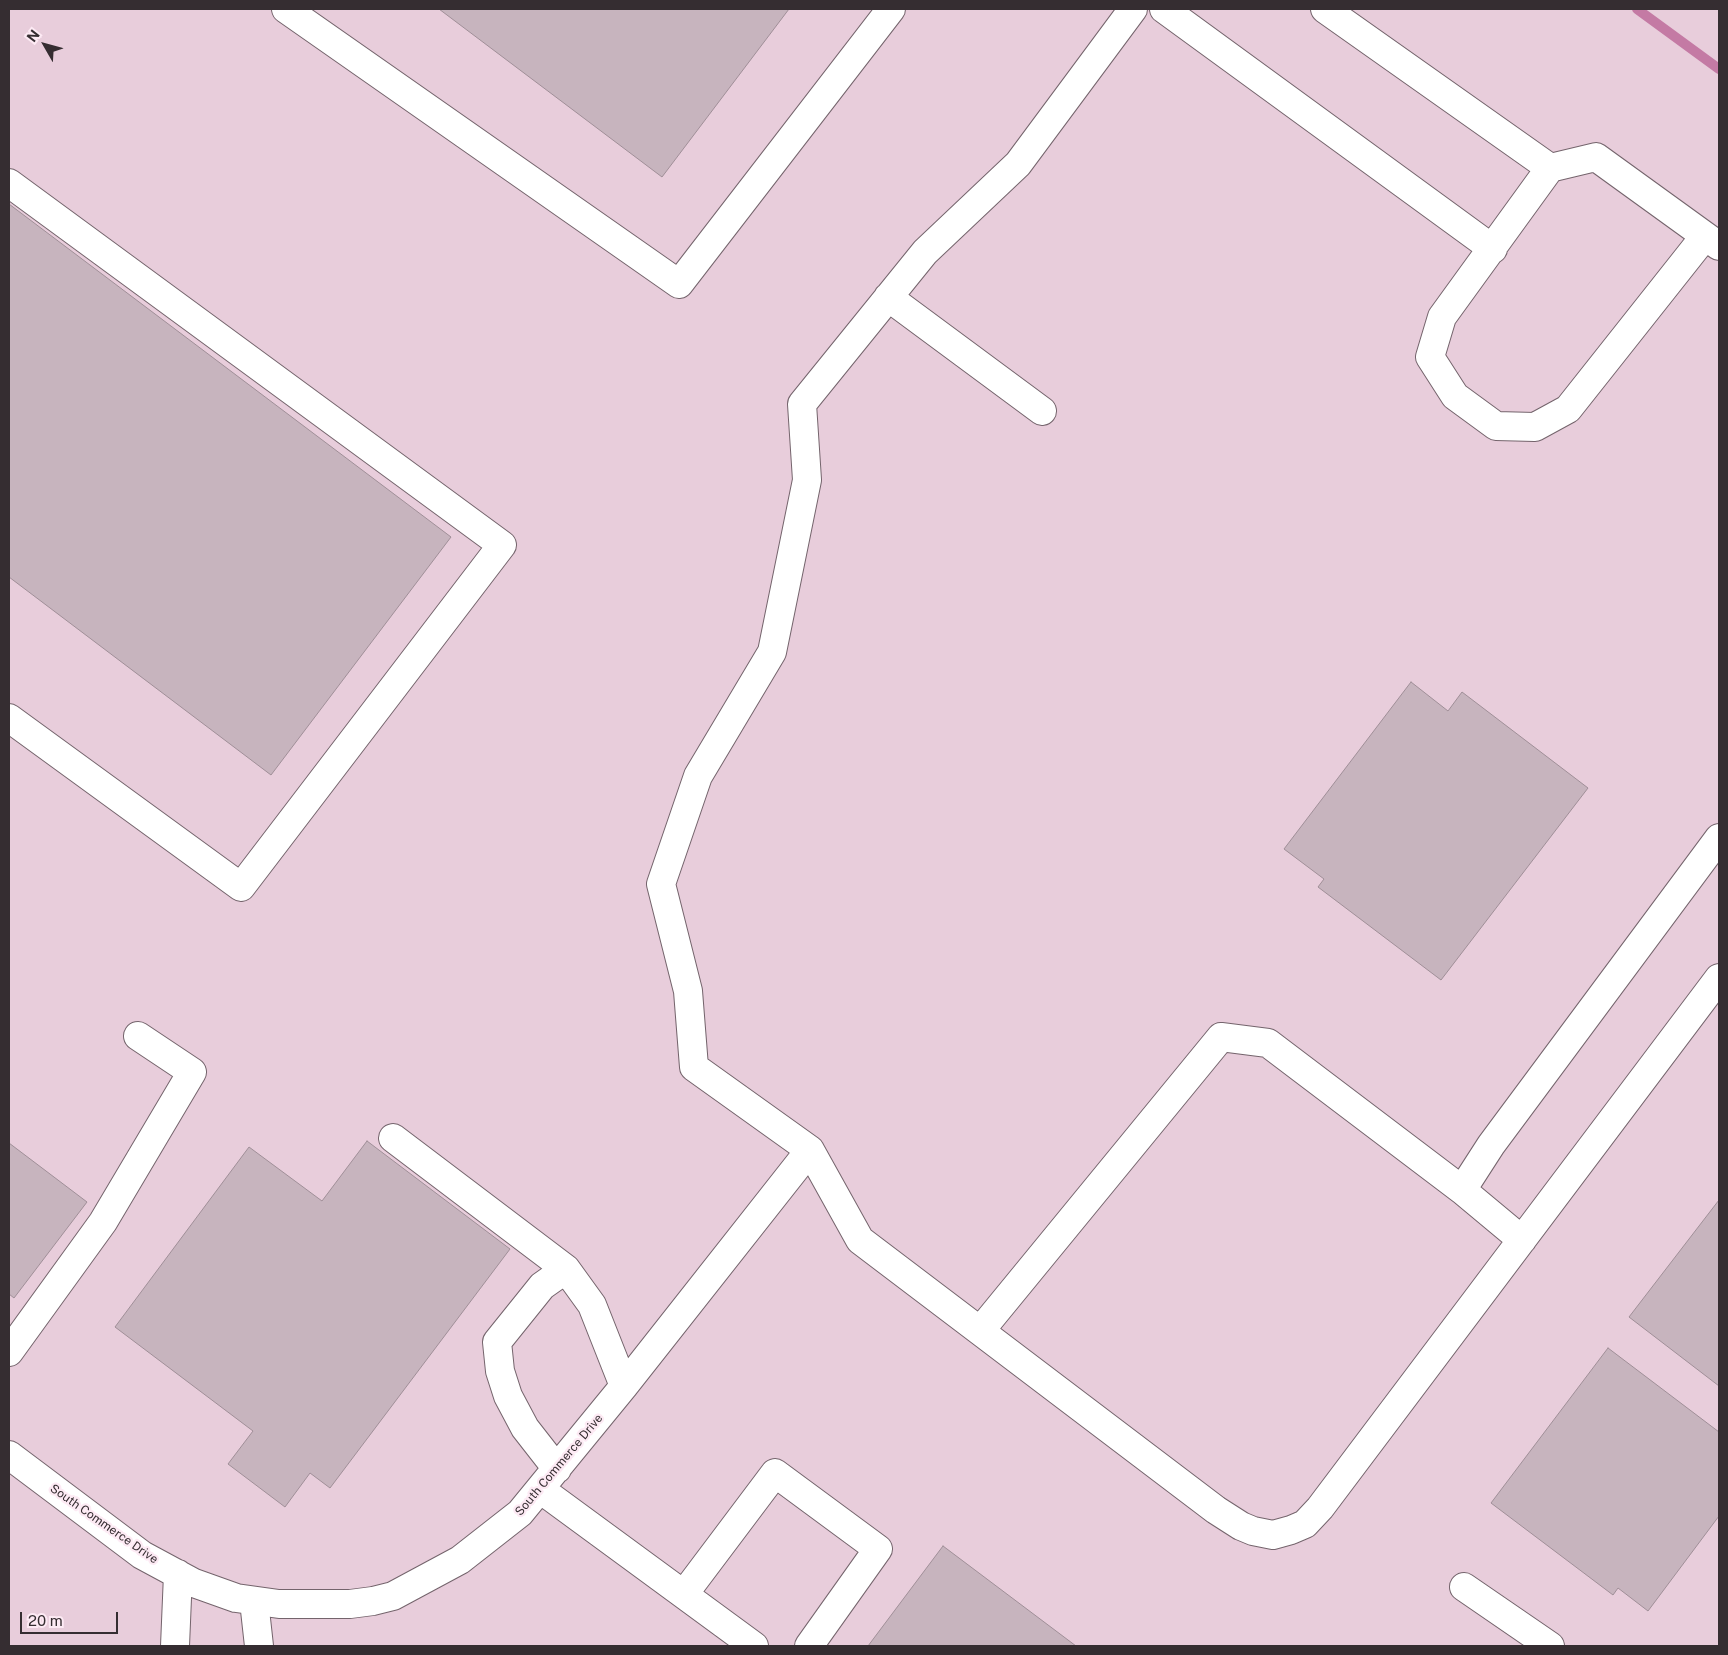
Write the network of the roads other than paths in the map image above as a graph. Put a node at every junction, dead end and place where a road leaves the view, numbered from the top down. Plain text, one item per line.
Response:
1 (286, 9) edge
2 (891, 9) edge
3 (1133, 9) edge
4 (1164, 9) edge
5 (1325, 9) edge
6 (1550, 168) junction
7 (9, 183) edge
8 (1712, 241) edge
9 (1493, 249) junction
10 (888, 297) junction
11 (1042, 411) dead end
12 (9, 718) edge
13 (1719, 838) edge
14 (1719, 978) edge
15 (138, 1036) dead end
16 (393, 1138) dead end
17 (810, 1150) junction
18 (1462, 1190) junction
19 (1522, 1240) junction
20 (566, 1269) junction
21 (980, 1331) junction
22 (9, 1352) edge
23 (624, 1386) junction
24 (9, 1455) edge
25 (548, 1479) junction
26 (178, 1574) junction
27 (1464, 1587) dead end
28 (684, 1594) junction
29 (254, 1601) junction
30 (175, 1646) edge
31 (258, 1646) edge
32 (754, 1646) edge
33 (809, 1646) edge
34 (1550, 1646) edge

1 - 2 street
3 - 10 street
4 - 9 street
5 - 6 street
6 - 8 street
6 - 9 street
7 - 12 street
8 - 9 street
10 - 11 street
10 - 17 street
13 - 18 street
14 - 19 street
15 - 22 street
16 - 20 street
17 - 21 street
17 - 23 street, South Commerce Drive
18 - 19 street
18 - 21 street
19 - 21 street
20 - 23 street
20 - 25 street
23 - 25 street, South Commerce Drive
24 - 26 street, South Commerce Drive
25 - 28 street
25 - 29 street, South Commerce Drive
26 - 29 street, South Commerce Drive
26 - 30 street
27 - 34 street
28 - 32 street
28 - 33 street
29 - 31 street

